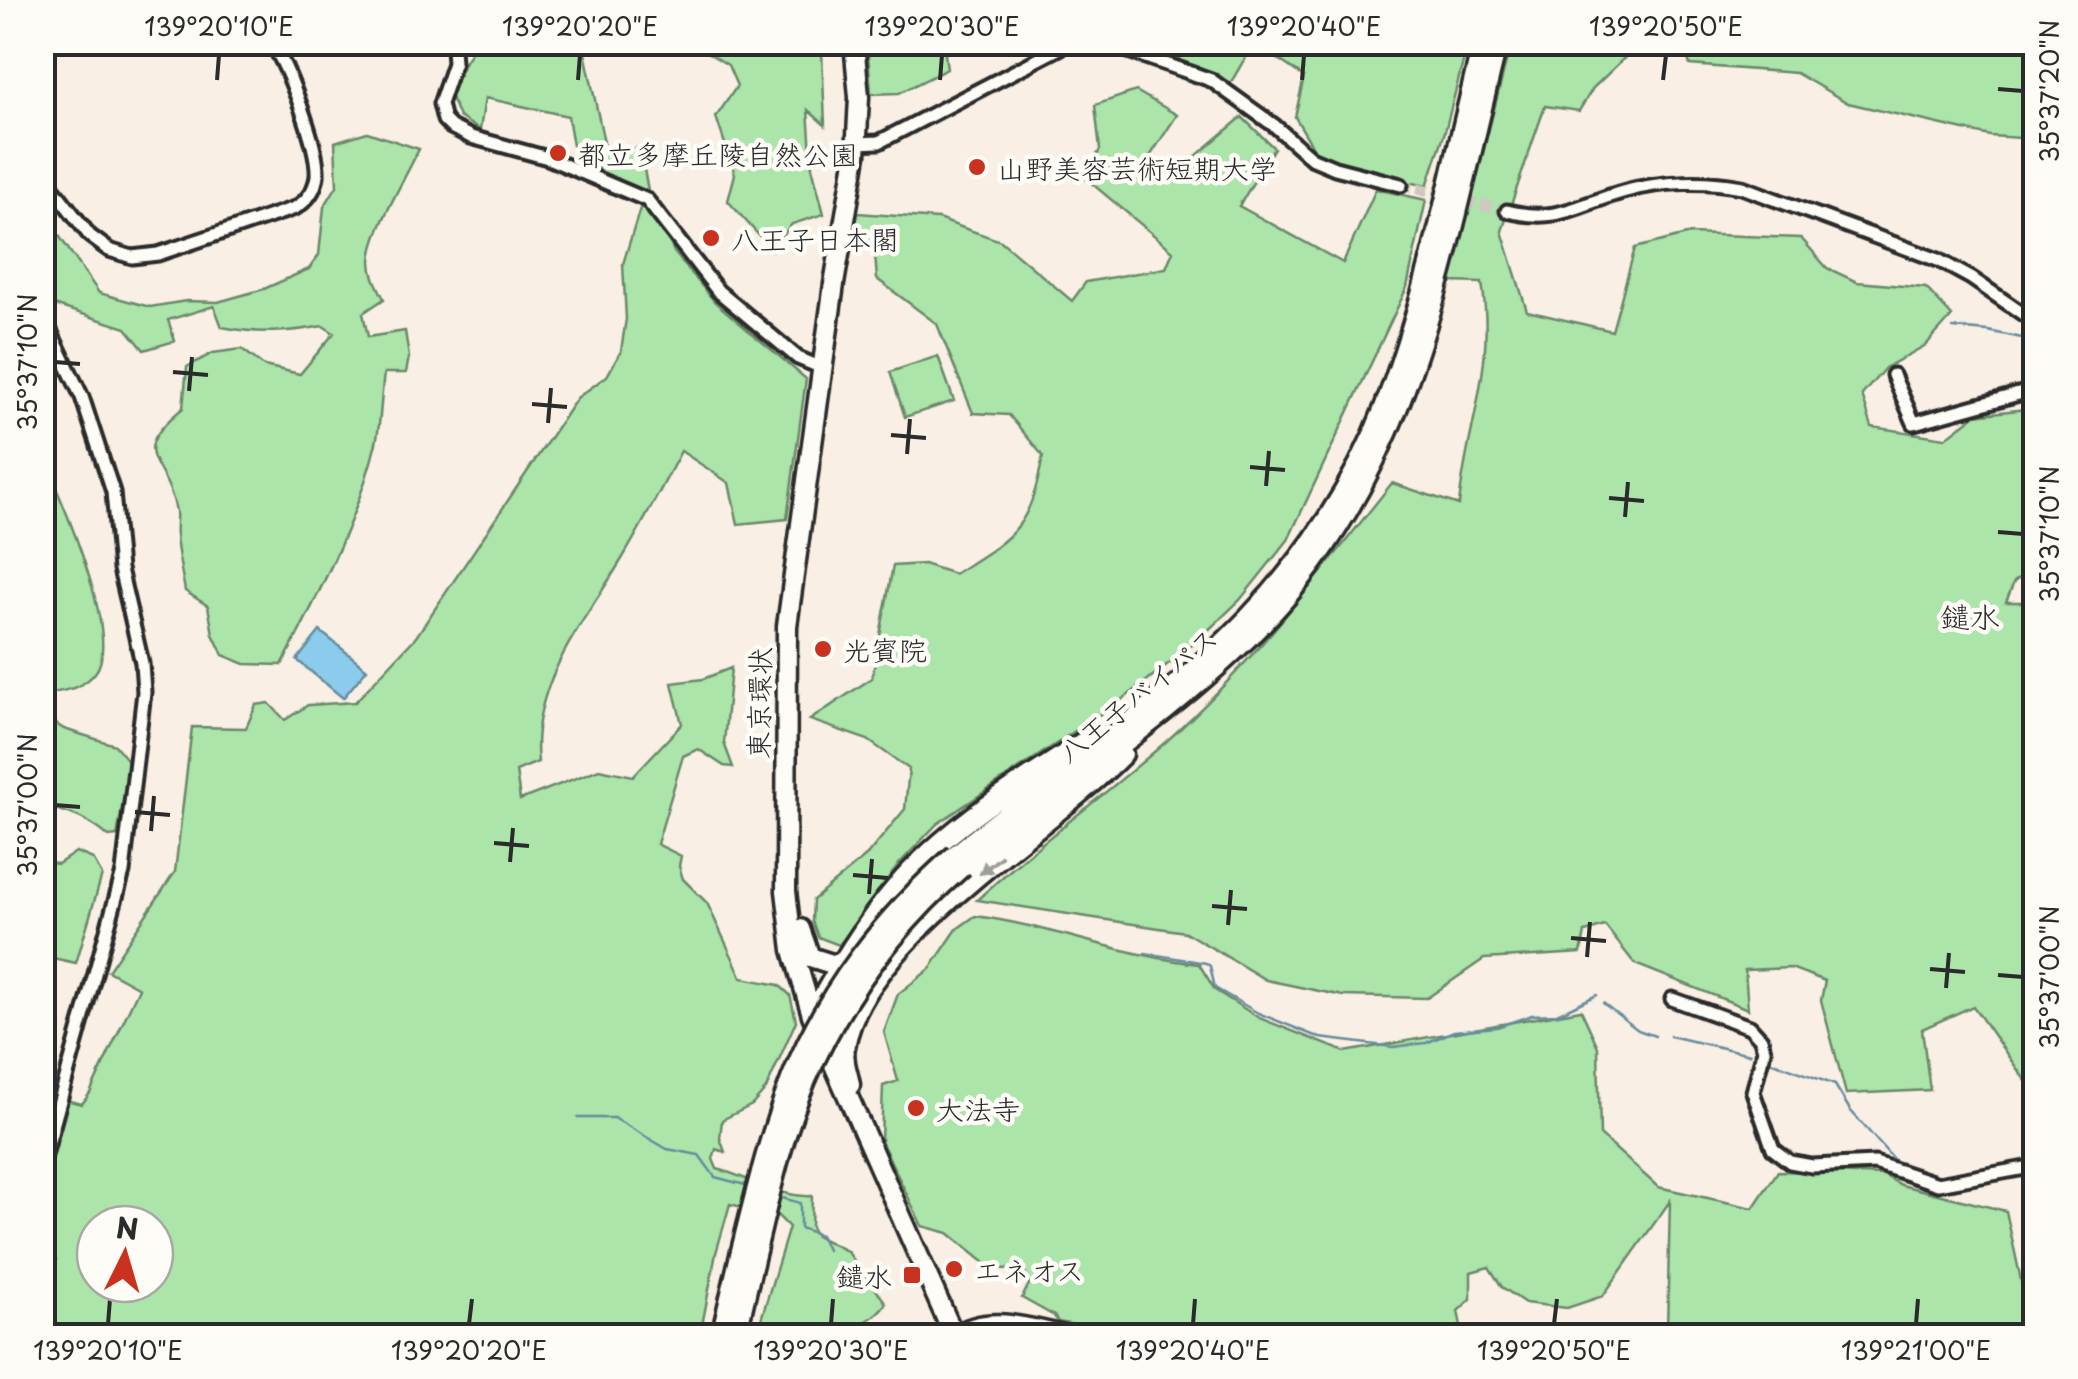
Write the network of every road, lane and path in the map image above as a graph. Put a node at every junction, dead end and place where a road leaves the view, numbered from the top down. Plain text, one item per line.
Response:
1 (272, 42) edge
2 (449, 42) edge
3 (854, 42) edge
4 (1071, 42) edge
5 (1103, 42) edge
6 (1483, 42) edge
7 (1498, 42) edge
8 (857, 142) junction
9 (42, 174) edge
10 (1400, 186) tunnel mouth
11 (1506, 210) tunnel mouth
12 (42, 314) edge
13 (2036, 323) edge
14 (822, 368) junction
15 (1893, 375) dead end
16 (2036, 380) edge
17 (1174, 686) junction
18 (1169, 708) junction
19 (959, 860) junction
20 (786, 891) junction
21 (844, 962) junction
22 (1672, 999) dead end
23 (857, 1011) junction
24 (815, 1024) junction
25 (852, 1109) junction
26 (42, 1166) edge
27 (2036, 1166) edge
28 (747, 1259) junction
29 (721, 1336) edge
30 (736, 1336) edge
31 (954, 1336) edge
32 (1022, 1336) edge
33 (1072, 1336) edge

1 - 9 street
2 - 14 street
3 - 8 highway, 東京環状
4 - 8 street
5 - 10 street
6 - 17 highway, 八王子バイパス
7 - 18 highway, 八王子バイパス
8 - 14 highway, 東京環状
11 - 13 street
12 - 26 street
14 - 20 highway, 東京環状
15 - 16 street
17 - 19 highway, 八王子バイパス
17 - 21 highway
18 - 19 highway, 八王子バイパス
18 -> 23 highway
19 - 28 highway, 八王子バイパス, bridge
20 - 21 highway
20 - 24 highway, 東京環状
21 - 24 highway
22 - 27 street
23 - 24 highway
23 - 25 highway
24 - 25 highway, 東京環状
25 - 31 highway, 東京環状
28 - 29 highway, 八王子バイパス
28 - 30 highway, 八王子バイパス
31 - 32 main road
31 - 33 main road

